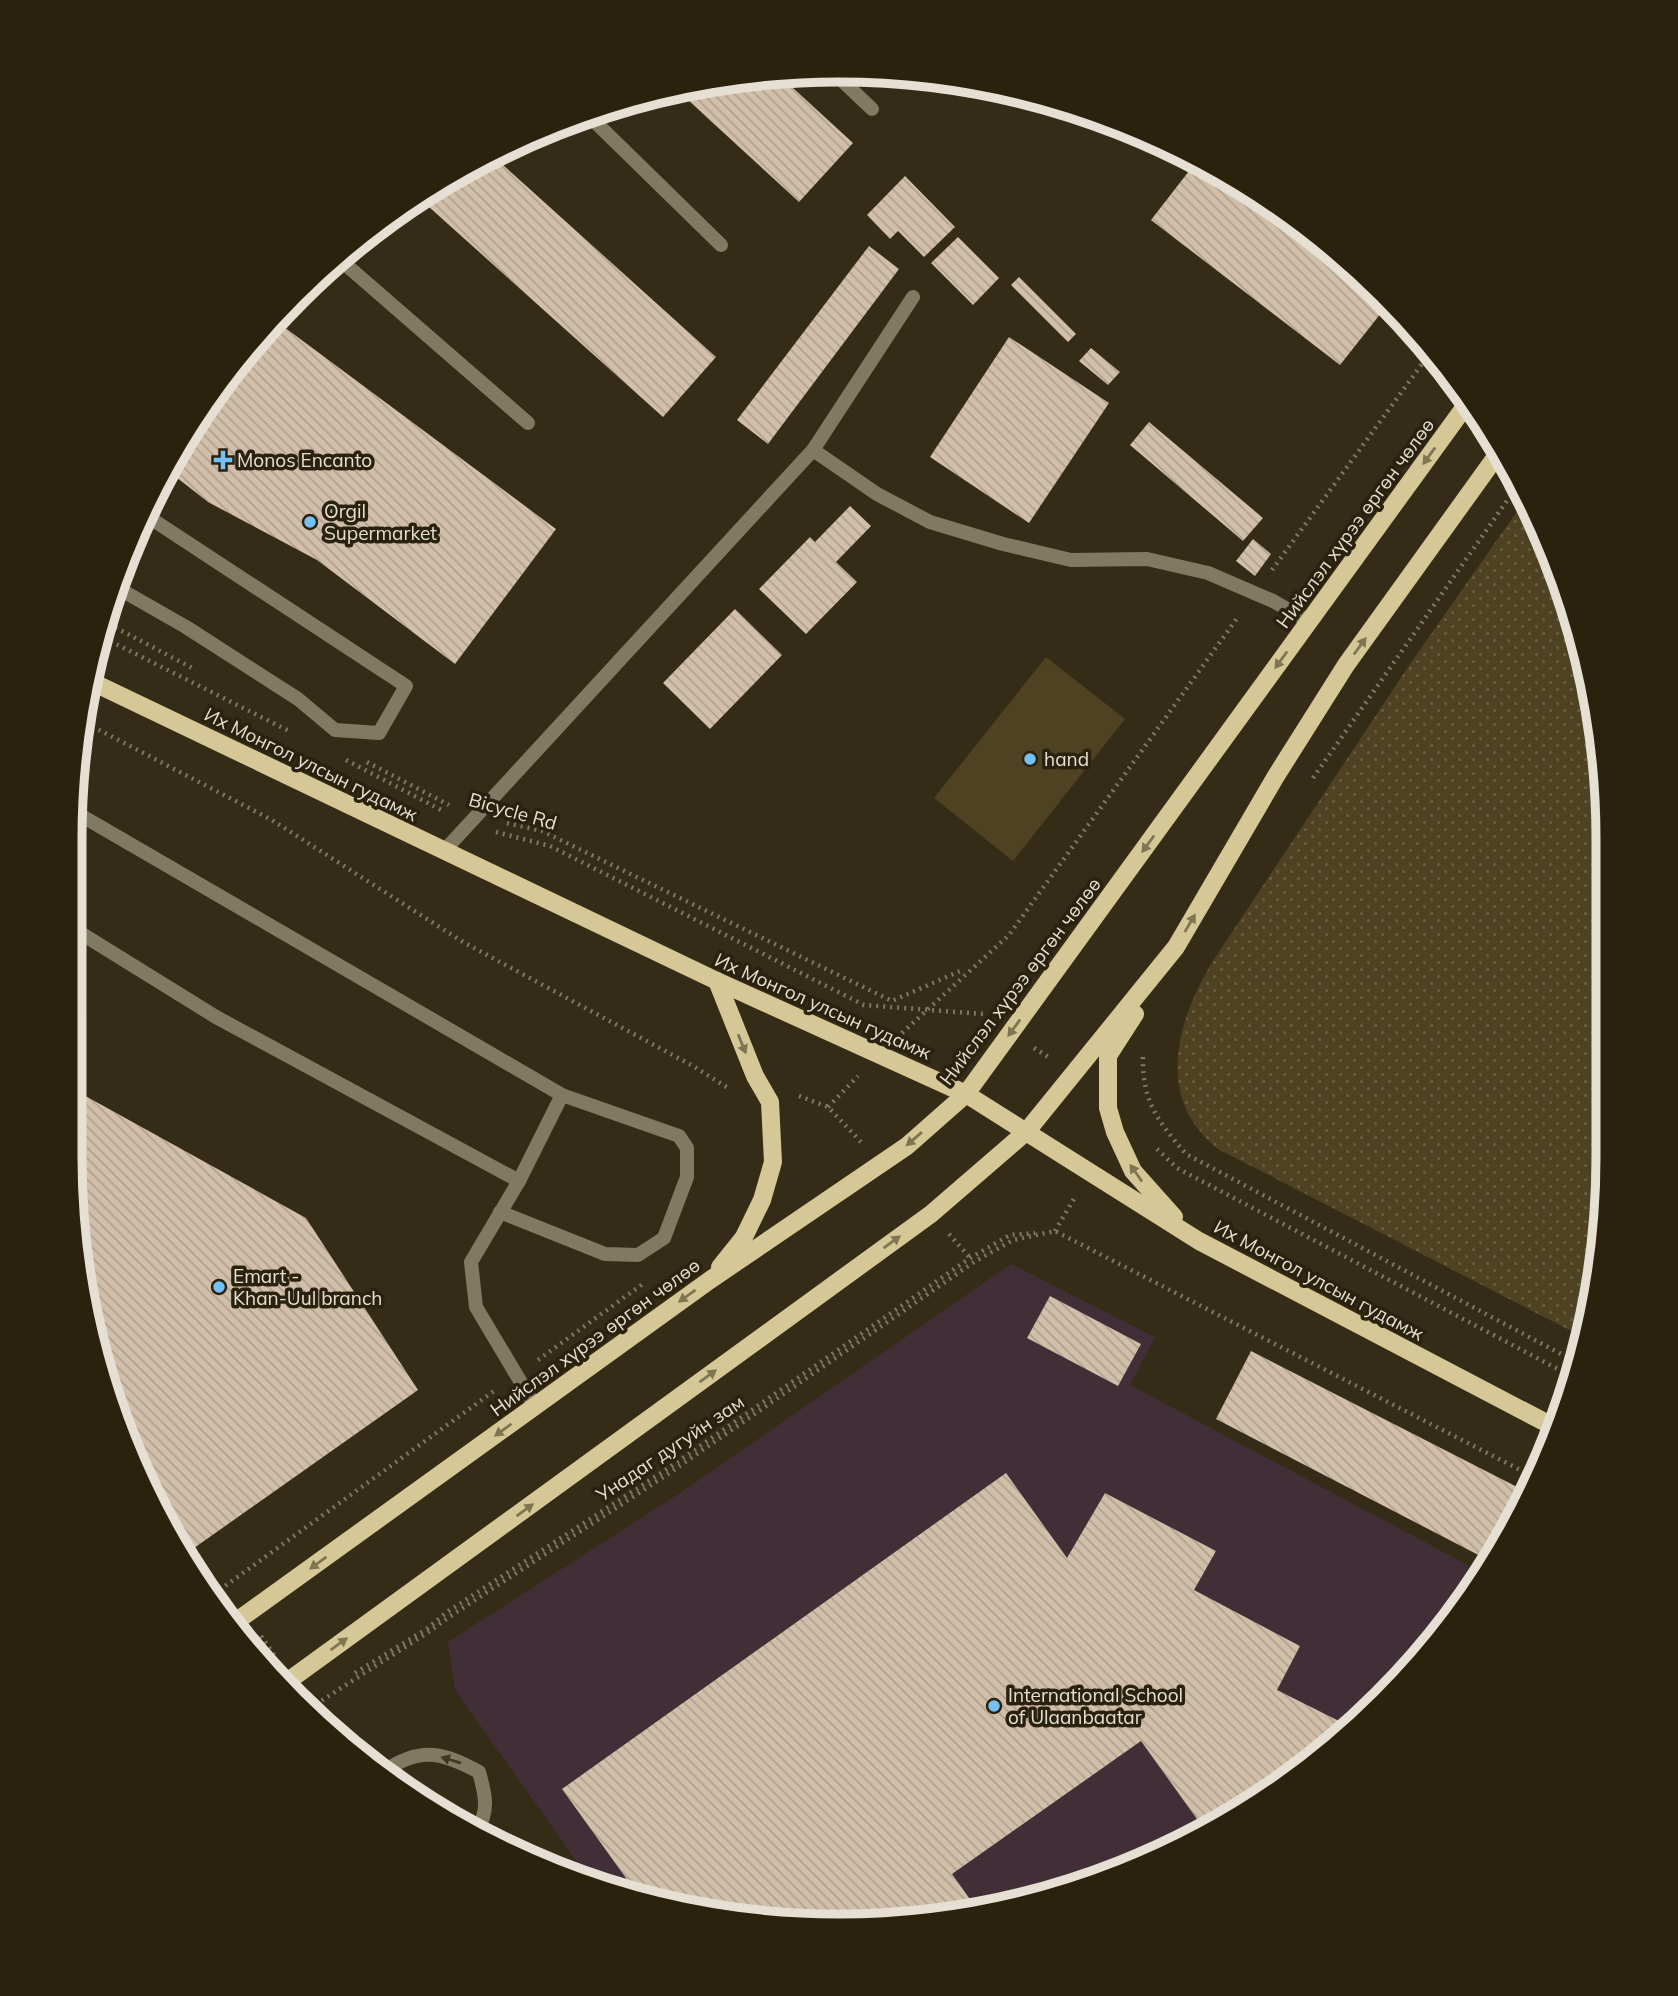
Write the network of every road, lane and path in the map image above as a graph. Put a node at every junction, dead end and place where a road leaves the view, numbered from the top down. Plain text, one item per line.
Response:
1 (843, 82) edge
2 (872, 109) dead end
3 (595, 122) edge
4 (721, 244) dead end
5 (346, 265) edge
6 (913, 297) dead end
7 (1424, 360) edge
8 (1462, 411) edge
9 (528, 423) dead end
10 (813, 450) junction
11 (1494, 461) edge
12 (1512, 493) edge
13 (153, 519) edge
14 (124, 591) edge
15 (1255, 593) junction
16 (1310, 622) junction
17 (113, 626) edge
18 (109, 640) edge
19 (200, 672) dead end
20 (98, 685) edge
21 (91, 726) edge
22 (296, 734) dead end
23 (357, 756) dead end
24 (345, 759) dead end
25 (1310, 783) dead end
26 (453, 808) dead end
27 (83, 817) edge
28 (504, 822) dead end
29 (470, 826) junction
30 (444, 851) junction
31 (82, 934) edge
32 (1175, 947) junction
33 (960, 971) dead end
34 (716, 981) junction
35 (1147, 1045) dead end
36 (693, 1066) dead end
37 (966, 1094) junction
38 (562, 1095) junction
39 (1027, 1131) junction
40 (1153, 1146) dead end
41 (519, 1181) junction
42 (500, 1212) junction
43 (1199, 1241) junction
44 (710, 1280) junction
45 (1569, 1358) edge
46 (1564, 1372) edge
47 (535, 1406) junction
48 (1547, 1423) edge
49 (1526, 1473) edge
50 (226, 1587) dead end
51 (240, 1619) edge
52 (291, 1679) edge
53 (314, 1701) edge
54 (391, 1766) edge
55 (481, 1823) edge

1 - 2 street
3 - 4 street
5 - 9 street
6 - 10 street
7 - 15 path
8 -> 16 main road, Нийслэл хүрээ өргөн чөлөө
10 - 15 street
10 - 29 street
32 -> 11 main road
12 - 25 path
13 - 14 street
15 - 16 street
15 - 29 path
16 -> 37 main road, Нийслэл хүрээ өргөн чөлөө
17 - 19 path
18 - 22 path
20 - 30 main road, Их Монгол улсын гудамж
21 - 36 path
23 - 26 path, Bicycle Rd
24 - 29 path
27 - 38 street
28 - 33 path, Bicycle Rd
29 - 30 street
30 - 34 main road, Их Монгол улсын гудамж
31 - 41 street
32 - 39 main road
43 -> 32 main road
34 - 37 main road, Их Монгол улсын гудамж
34 -> 44 main road
35 - 45 path
37 - 39 main road, Их Монгол улсын гудамж
37 -> 44 main road, Нийслэл хүрээ өргөн чөлөө
38 - 41 street
38 - 42 street
39 - 43 main road, Их Монгол улсын гудамж
52 -> 39 main road
40 - 46 path
41 - 42 street
42 - 47 street
43 - 48 main road, Их Монгол улсын гудамж
44 -> 47 main road, Нийслэл хүрээ өргөн чөлөө
47 -> 51 main road, Нийслэл хүрээ өргөн чөлөө
49 - 53 path
50 - 51 path
55 -> 54 street

